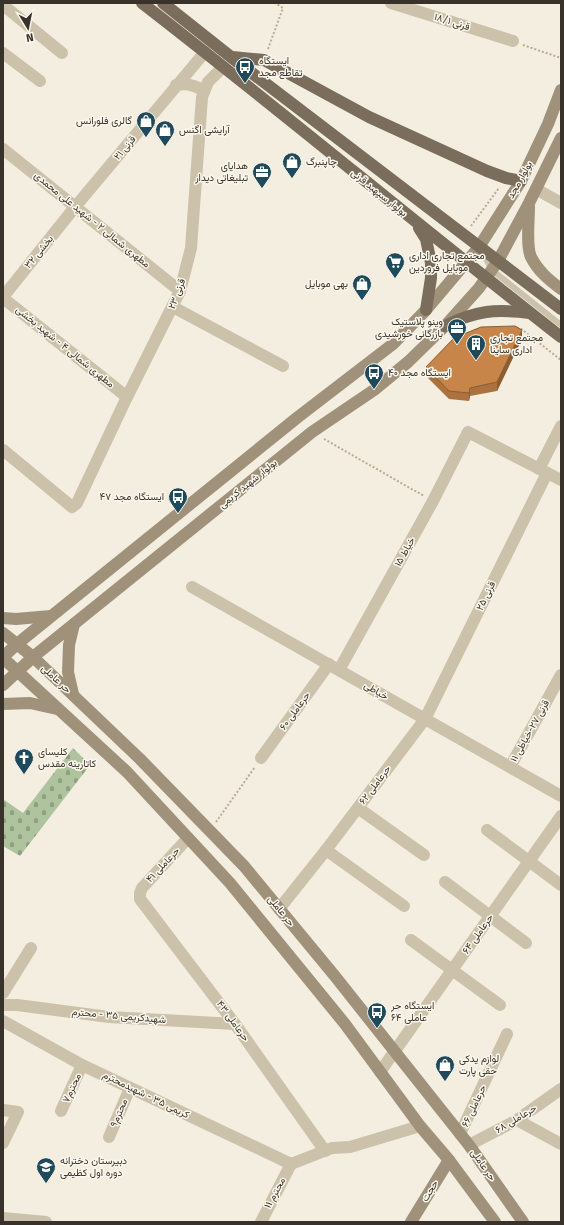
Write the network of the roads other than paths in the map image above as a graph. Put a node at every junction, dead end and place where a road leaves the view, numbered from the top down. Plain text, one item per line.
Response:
1 (142, 3) edge
2 (163, 3) edge
3 (391, 3) edge
4 (3, 5) edge
5 (513, 41) road end
6 (204, 52) junction
7 (3, 53) edge
8 (62, 54) dead end
9 (231, 57) junction
10 (223, 67) junction
11 (40, 81) dead end
12 (176, 85) junction
13 (561, 90) edge
14 (204, 91) junction
15 (561, 138) edge
16 (3, 148) edge
17 (520, 181) junction
18 (536, 189) junction
19 (561, 203) edge
20 (529, 204) junction
21 (75, 207) junction
22 (412, 219) junction
23 (479, 247) junction
24 (467, 263) junction
25 (492, 270) junction
26 (561, 289) edge
27 (180, 291) junction
28 (3, 297) edge
29 (173, 307) junction
30 (561, 309) edge
31 (426, 310) junction
32 (530, 313) junction
33 (561, 325) edge
34 (445, 326) junction
35 (561, 337) edge
36 (283, 366) dead end
37 (127, 397) junction
38 (561, 426) edge
39 (3, 450) edge
40 (543, 471) junction
41 (561, 480) edge
42 (192, 587) dead end
43 (51, 616) junction
44 (3, 618) edge
45 (74, 624) junction
46 (3, 633) edge
47 (17, 644) junction
48 (33, 657) junction
49 (3, 658) edge
50 (334, 667) junction
51 (17, 671) junction
52 (561, 675) edge
53 (3, 685) edge
54 (73, 694) junction
55 (3, 704) edge
56 (59, 709) junction
57 (425, 719) junction
58 (261, 758) road end
59 (510, 767) junction
60 (561, 796) edge
61 (358, 808) junction
62 (561, 816) edge
63 (487, 830) dead end
64 (188, 838) junction
65 (326, 850) junction
66 (424, 855) dead end
67 (529, 862) junction
68 (446, 882) dead end
69 (561, 885) edge
70 (140, 893) joint
71 (404, 906) dead end
72 (279, 909) junction
73 (491, 916) junction
74 (411, 940) dead end
75 (526, 943) dead end
76 (31, 948) dead end
77 (453, 971) junction
78 (3, 993) edge
79 (3, 1005) edge
80 (500, 1005) dead end
81 (3, 1022) edge
82 (235, 1024) junction
83 (508, 1034) dead end
84 (395, 1052) junction
85 (82, 1065) junction
86 (380, 1072) junction
87 (130, 1088) junction
88 (561, 1089) edge
89 (3, 1110) edge
90 (61, 1111) dead end
91 (517, 1120) junction
92 (420, 1126) junction
93 (460, 1134) junction
94 (109, 1137) dead end
95 (3, 1142) edge
96 (561, 1144) edge
97 (469, 1145) junction
98 (325, 1150) junction
99 (449, 1160) junction
100 (291, 1164) junction
101 (3, 1218) edge
102 (46, 1222) edge
103 (261, 1222) edge
104 (411, 1222) edge
105 (495, 1222) edge
106 (524, 1222) edge

1 - 6 main road, بولوار سپهبد قرنی
2 - 9 main road, بولوار سپهبد قرنی
3 - 5 street, قرنی ۱۸/۱
4 - 8 street
6 - 10 main road, بولوار سپهبد قرنی
6 - 12 street, قرنی ۲۱
7 - 11 street
9 - 17 main road
9 - 23 main road, بولوار سپهبد قرنی
10 - 14 street, قرنی ۲۳
10 - 22 main road, بولوار سپهبد قرنی
12 - 14 street
12 - 21 street, قرنی ۲۱
13 - 17 main road, بولوار مجد
14 - 27 street, قرنی ۲۳
15 - 18 main road, بولوار مجد
16 - 21 street, مطهری شمالی ۲ - شهید علی محمدی
17 - 23 main road, بولوار مجد
18 - 19 street
18 - 20 main road, بولوار مجد
20 - 25 main road, بولوار مجد
20 - 26 main road
21 - 27 street, مطهری شمالی ۲ - شهید علی محمدی
21 - 28 street, بخشی ۳۲
22 - 24 main road, بولوار سپهبد قرنی
22 - 31 main road
23 - 24 main road, بولوار مجد
23 - 25 main road, بولوار سپهبد قرنی
24 - 25 main road, بولوار سپهبد قرنی
24 - 31 main road, بولوار شهید کریمی
25 - 30 main road, بولوار سپهبد قرنی
25 - 32 main road, بولوار سپهبد قرنی
25 - 33 lane
25 - 34 main road, بولوار شهید کریمی
27 - 29 street, قرنی ۲۳
28 - 37 street, مطهری شمالی ۴ - شهید بخشی
29 - 36 street
29 - 37 street, قرنی ۲۳
31 - 43 main road, بولوار شهید کریمی
32 - 34 main road
32 - 35 main road, بولوار سپهبد قرنی
34 - 45 main road, بولوار شهید کریمی
37 - 39 street, قرنی ۲۳
38 - 40 street, قرنی ۲۵
40 - 41 street
40 - 50 street, خیاط ۱۵
40 - 57 street, قرنی ۲۵
42 - 50 street, خیاطی
43 - 44 main road
43 - 47 main road, بولوار شهید کریمی
45 - 48 main road, بولوار شهید کریمی
45 - 54 main road
46 - 47 main road, حر عاملی
47 - 48 main road, حر عاملی
47 - 49 main road, بولوار شهید کریمی
48 - 51 main road, بولوار شهید کریمی
48 - 54 main road, حر عاملی
49 - 51 main road, حر عاملی
50 - 57 street, خیاطی
50 - 58 street, حرعاملی ۶۰
51 - 53 main road, بولوار شهید کریمی
51 - 56 main road, حر عاملی
52 - 59 street, قرنی ۲۷-خیاطی ۱۱
54 - 72 main road, حر عاملی
55 - 56 main road
56 - 64 main road, حر عاملی
57 - 59 street, خیاطی
57 - 61 street, حرعاملی ۶۲
59 - 60 street, خیاطی
61 - 65 street, حرعاملی ۶۲
61 - 66 street
62 - 67 street, حرعاملی ۶۴
63 - 67 street
64 - 70 street, حرعاملی ۴۱
64 - 86 main road, حر عاملی
65 - 71 street
65 - 72 street, حرعاملی ۶۲
67 - 69 street
67 - 73 street, حرعاملی ۶۴
68 - 73 street
70 - 82 street, حرعاملی ۴۳
72 - 84 main road, حر عاملی
73 - 75 street
73 - 77 street, حرعاملی ۶۴
74 - 77 street
76 - 78 street
77 - 80 street
77 - 84 street, حرعاملی ۶۴
79 - 82 street, شهیدکریمی ۳۵ - محترم
81 - 85 street, کریمی ۳۵ - شهیدمحترم
82 - 98 street, حرعاملی ۴۳
83 - 93 street, حرعاملی ۶۶
84 - 86 street, حرعاملی ۶۴
84 - 93 main road, حر عاملی
85 - 87 street, کریمی ۳۵ - شهیدمحترم
85 - 90 street, محترم۷
86 - 92 main road, حر عاملی
87 - 94 street, محترم۹
87 - 100 street, کریمی ۳۵ - شهیدمحترم
88 - 91 street, حرعاملی ۶۸
89 - 95 street
91 - 96 street
91 - 97 street, حرعاملی ۶۸
92 - 98 street
92 - 99 main road, حر عاملی
93 - 97 main road, حر عاملی
97 - 106 main road, حر عاملی
98 - 100 street
99 - 104 main road, حجت
99 - 105 main road, حر عاملی
100 - 103 street, محترم ۱۱
101 - 102 street

